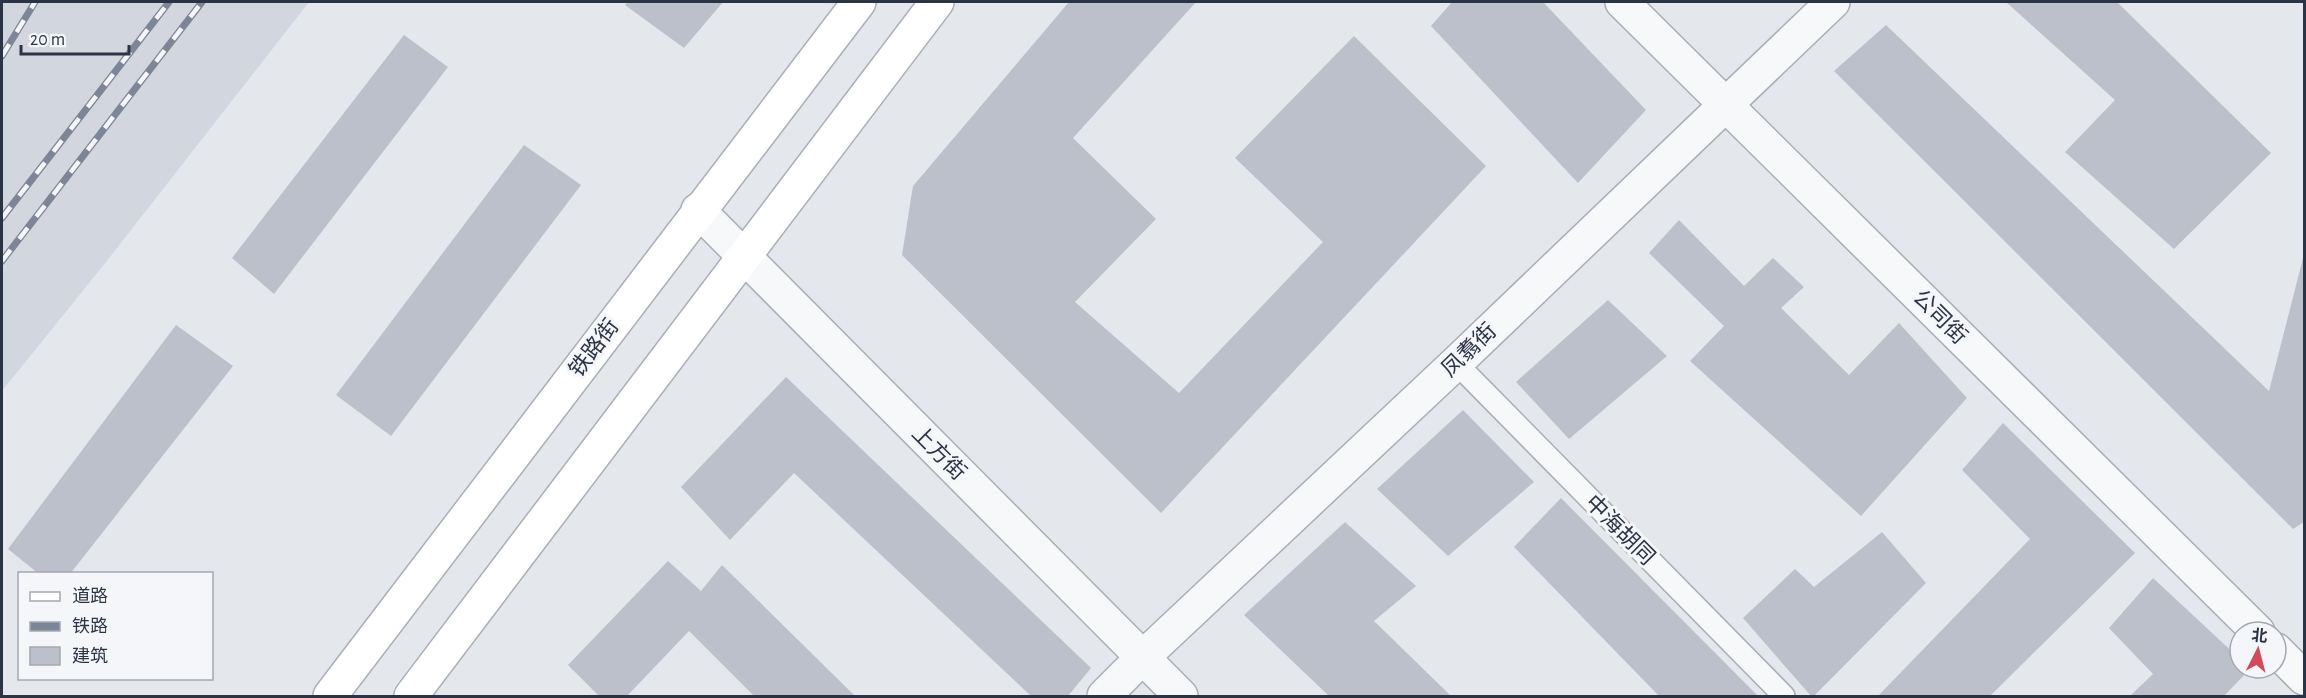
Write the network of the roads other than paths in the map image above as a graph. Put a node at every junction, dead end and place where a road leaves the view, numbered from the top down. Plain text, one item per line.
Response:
1 (859, 2) edge
2 (937, 2) edge
3 (1622, 2) edge
4 (1833, 2) edge
5 (1725, 104) junction
6 (698, 210) junction
7 (744, 257) junction
8 (1456, 363) junction
9 (2246, 620) edge
10 (1142, 658) junction
11 (2288, 662) edge
12 (2304, 678) edge
13 (330, 696) edge
14 (411, 696) edge
15 (1104, 696) edge
16 (1181, 696) edge
17 (1784, 696) edge

1 - 6 main road, 铁路街
2 - 7 main road
3 - 5 street, 公司街
4 - 5 street, 凤翥街
5 - 8 street, 凤翥街
5 - 9 street, 公司街
6 - 7 street, 上方街
6 - 13 main road, 铁路街
7 - 10 street, 上方街
7 - 14 main road
8 - 10 street, 凤翥街
8 - 17 lane, 中海胡同
10 - 15 street, 凤翥街
10 - 16 street, 上方街
11 - 12 street

